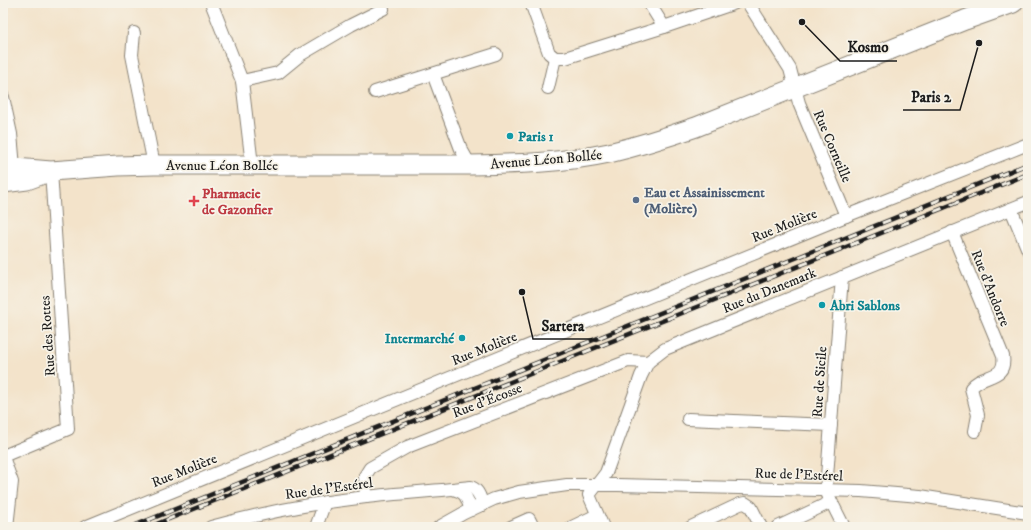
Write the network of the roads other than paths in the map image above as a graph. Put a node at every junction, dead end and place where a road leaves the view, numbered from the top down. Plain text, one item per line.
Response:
1 (531, 3) edge
2 (649, 3) edge
3 (735, 3) edge
4 (748, 3) edge
5 (1013, 3) edge
6 (212, 5) dead end
7 (383, 9) dead end
8 (664, 27) junction
9 (134, 33) dead end
10 (496, 54) dead end
11 (555, 58) junction
12 (434, 74) junction
13 (242, 81) junction
14 (795, 87) junction
15 (548, 88) dead end
16 (375, 92) dead end
17 (3, 97) edge
18 (1028, 144) edge
19 (154, 165) junction
20 (252, 165) junction
21 (470, 165) junction
22 (8, 167) edge
23 (51, 171) junction
24 (3, 183) edge
25 (1028, 202) edge
26 (1011, 208) junction
27 (846, 216) junction
28 (952, 232) junction
29 (1028, 250) edge
30 (842, 277) junction
31 (648, 362) junction
32 (688, 419) dead end
33 (831, 424) junction
34 (975, 431) dead end
35 (3, 456) edge
36 (597, 485) junction
37 (453, 489) junction
38 (826, 490) junction
39 (366, 497) junction
40 (325, 502) junction
41 (832, 502) junction
42 (483, 505) junction
43 (471, 510) junction
44 (1028, 513) edge
45 (597, 515) junction
46 (7, 527) edge
47 (85, 527) edge
48 (211, 527) edge
49 (316, 527) edge
50 (439, 527) edge
51 (511, 527) edge
52 (533, 527) edge
53 (572, 527) edge
54 (602, 527) edge
55 (691, 527) edge
56 (762, 527) edge
57 (778, 527) edge
58 (844, 527) edge

1 - 11 street
2 - 8 street
3 - 8 street
4 - 14 street, Rue Corneille
5 - 14 main road, Avenue Léon Bollée
6 - 13 street
7 - 13 street
8 - 11 street
9 - 19 street
10 - 12 street
11 - 15 street
12 - 16 street
12 - 21 street
13 - 20 street
14 - 21 main road, Avenue Léon Bollée
14 - 27 street, Rue Corneille
17 - 22 street
18 - 27 street, Rue Molière
19 - 20 main road, Avenue Léon Bollée
19 - 23 main road, Avenue Léon Bollée
20 - 21 main road, Avenue Léon Bollée
22 - 23 main road, Avenue Léon Bollée
23 - 24 main road, Avenue Léon Bollée
23 - 35 street, Rue des Rottes
25 - 26 street, Rue du Danemark
26 - 28 street, Rue du Danemark
26 - 29 street
27 - 47 street, Rue Molière
28 - 30 street, Rue du Danemark
28 - 34 street, Rue d'Andorre
30 - 31 street, Rue du Danemark
30 - 33 street, Rue de Sicile
31 - 36 street, Rue du Danemark
31 - 39 street, Rue d'Écosse
32 - 33 street
33 - 38 street, Rue de Sicile
35 - 46 street
36 - 38 street, Rue de l'Estérel
36 - 42 street, Rue de l'Estérel
36 - 45 street, Rue du Danemark
37 - 39 street, Rue de l'Estérel
37 - 42 street, Rue de l'Estérel
37 - 43 street
38 - 41 street
38 - 44 street, Rue de l'Estérel
39 - 40 street, Rue de l'Estérel
40 - 48 street, Rue de l'Estérel
40 - 49 street
41 - 57 street
41 - 58 street
42 - 43 street, Rue de l'Estérel
43 - 50 street, Rue de l'Estérel
45 - 53 street
45 - 54 street
51 - 52 street
55 - 56 street

